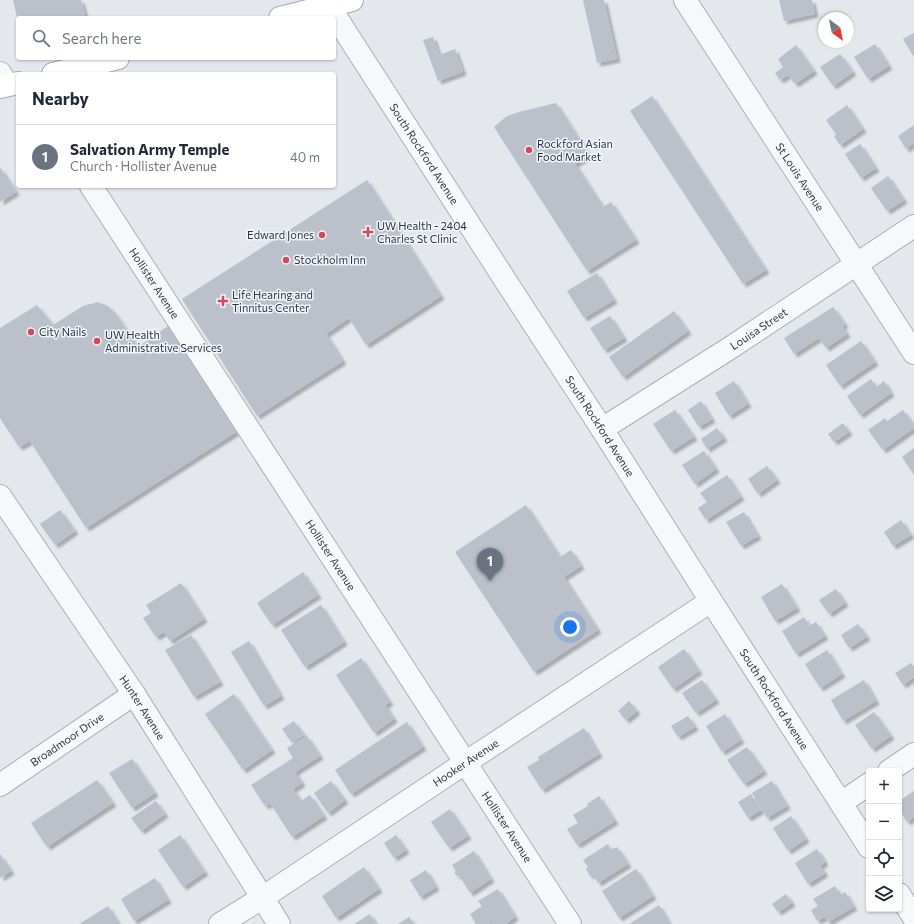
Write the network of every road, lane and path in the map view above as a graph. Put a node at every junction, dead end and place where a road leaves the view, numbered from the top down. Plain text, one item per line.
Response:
1 (352, 0) edge
2 (685, 0) edge
3 (327, 3) edge
4 (286, 16) edge
5 (335, 16) edge
6 (336, 17) edge
7 (110, 60) edge
8 (61, 72) edge
9 (92, 188) edge
10 (914, 226) edge
11 (856, 263) junction
12 (914, 353) edge
13 (602, 429) junction
14 (0, 496) edge
15 (711, 601) junction
16 (134, 694) junction
17 (914, 754) edge
18 (465, 763) junction
19 (893, 768) edge
20 (0, 785) edge
21 (866, 786) edge
22 (841, 803) junction
23 (866, 842) edge
24 (262, 898) junction
25 (902, 899) edge
26 (914, 918) edge
27 (220, 924) edge
28 (279, 924) edge
29 (570, 924) edge

1 - 3 main road
2 - 11 street, St Louis Avenue
3 - 4 main road
3 - 5 street, South Rockford Avenue
6 - 13 street, South Rockford Avenue
7 - 8 main road
9 - 18 street, Hollister Avenue
10 - 11 street, Louisa Street
11 - 12 street, St Louis Avenue
11 - 13 street, Louisa Street
13 - 15 street, South Rockford Avenue
14 - 16 street, Hunter Avenue
15 - 18 street, Hooker Avenue
15 - 22 street, South Rockford Avenue
16 - 20 street, Broadmoor Drive
16 - 24 street, Hunter Avenue
17 - 19 street
18 - 24 street, Hooker Avenue
18 - 29 street, Hollister Avenue
21 - 22 street
22 - 23 street, South Rockford Avenue
24 - 27 street, Hooker Avenue
24 - 28 street, Hunter Avenue
25 - 26 street

